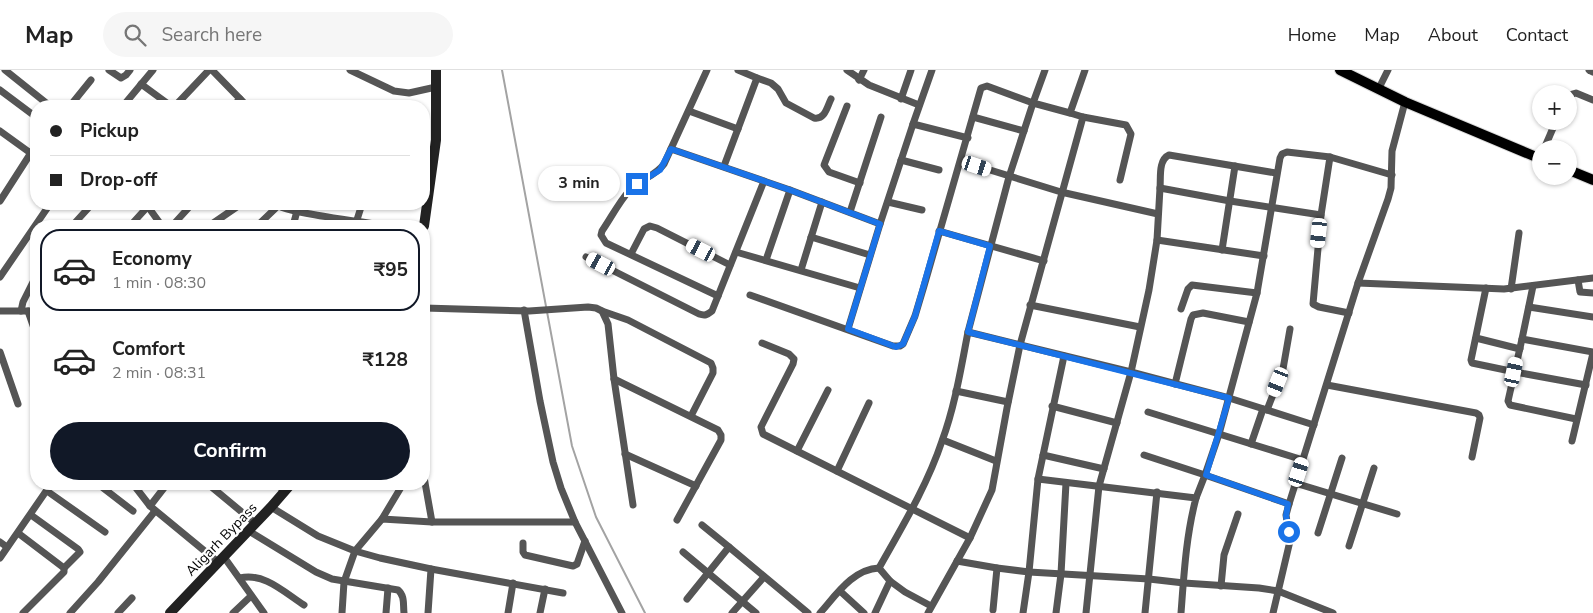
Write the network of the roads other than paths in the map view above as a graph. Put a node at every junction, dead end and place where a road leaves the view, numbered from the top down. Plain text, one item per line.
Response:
1 (5, 70) edge
2 (109, 70) edge
3 (130, 70) edge
4 (153, 70) edge
5 (210, 70) edge
6 (350, 70) edge
7 (436, 70) edge
8 (707, 70) edge
9 (738, 70) edge
10 (847, 70) edge
11 (864, 70) edge
12 (911, 70) edge
13 (932, 70) edge
14 (1045, 70) edge
15 (1084, 70) edge
16 (1340, 70) edge
17 (1388, 70) edge
18 (1589, 70) edge
19 (1593, 72) edge
20 (757, 78) junction
21 (91, 80) dead end
22 (859, 80) junction
23 (141, 84) junction
24 (436, 88) junction
25 (1379, 88) junction
26 (0, 90) edge
27 (1577, 93) edge
28 (831, 98) dead end
29 (901, 98) junction
30 (240, 99) edge
31 (42, 100) edge
32 (75, 100) edge
33 (128, 100) edge
34 (163, 100) edge
35 (181, 100) edge
36 (1593, 100) edge
37 (1404, 102) junction
38 (1033, 103) junction
39 (920, 105) junction
40 (847, 106) dead end
41 (689, 111) junction
42 (30, 112) edge
43 (1070, 114) junction
44 (881, 117) dead end
45 (973, 117) junction
46 (1083, 117) junction
47 (913, 124) junction
48 (738, 129) junction
49 (0, 131) edge
50 (1024, 131) junction
51 (968, 138) junction
52 (671, 149) junction
53 (1532, 151) edge
54 (30, 152) edge
55 (430, 155) edge
56 (1330, 157) junction
57 (30, 160) edge
58 (901, 160) junction
59 (961, 161) junction
60 (724, 166) junction
61 (1235, 166) junction
62 (938, 170) dead end
63 (1276, 173) junction
64 (1577, 173) edge
65 (1392, 175) junction
66 (1010, 177) junction
67 (1120, 180) dead end
68 (1593, 180) edge
69 (764, 181) junction
70 (860, 183) junction
71 (1160, 188) junction
72 (790, 190) junction
73 (1061, 192) junction
74 (0, 201) edge
75 (1230, 201) junction
76 (822, 202) junction
77 (888, 202) junction
78 (1271, 206) junction
79 (87, 210) edge
80 (143, 210) edge
81 (187, 210) edge
82 (232, 210) edge
83 (273, 210) edge
84 (294, 210) edge
85 (922, 210) dead end
86 (297, 211) junction
87 (850, 212) junction
88 (1158, 214) junction
89 (1321, 215) junction
90 (77, 220) edge
91 (135, 220) edge
92 (177, 220) edge
93 (217, 220) edge
94 (263, 220) edge
95 (295, 220) edge
96 (341, 220) edge
97 (880, 224) junction
98 (939, 231) junction
99 (30, 233) edge
100 (1519, 233) dead end
101 (812, 237) junction
102 (1157, 240) junction
103 (990, 246) junction
104 (1222, 250) junction
105 (736, 252) junction
106 (631, 254) junction
107 (870, 255) junction
108 (1264, 256) junction
109 (586, 257) dead end
110 (766, 260) junction
111 (1044, 261) junction
112 (730, 265) junction
113 (801, 270) junction
114 (0, 277) edge
115 (1593, 278) edge
116 (1578, 280) junction
117 (1358, 283) junction
118 (1533, 286) junction
119 (860, 288) junction
120 (1486, 288) junction
121 (1511, 289) junction
122 (30, 291) edge
123 (1257, 293) junction
124 (1593, 293) edge
125 (750, 295) dead end
126 (718, 296) junction
127 (1030, 304) junction
128 (1529, 307) junction
129 (23, 308) junction
130 (430, 308) edge
131 (1181, 309) dead end
132 (30, 310) edge
133 (527, 310) junction
134 (0, 311) edge
135 (602, 311) junction
136 (1349, 313) junction
137 (1593, 317) edge
138 (30, 322) edge
139 (1249, 322) junction
140 (1140, 327) junction
141 (848, 329) junction
142 (1290, 329) dead end
143 (968, 332) junction
144 (1476, 338) junction
145 (1522, 339) junction
146 (762, 343) dead end
147 (1020, 345) junction
148 (1520, 349) junction
149 (1593, 353) edge
150 (0, 354) edge
151 (1064, 356) junction
152 (1131, 372) junction
153 (1514, 372) junction
154 (614, 379) junction
155 (1175, 384) junction
156 (1586, 384) junction
157 (1326, 385) junction
158 (828, 390) dead end
159 (956, 391) junction
160 (1229, 398) junction
161 (1008, 402) junction
162 (869, 403) dead end
163 (18, 404) dead end
164 (1052, 406) junction
165 (1265, 409) junction
166 (1148, 412) dead end
167 (691, 416) junction
168 (1576, 419) junction
169 (1117, 422) junction
170 (1314, 425) junction
171 (1219, 434) junction
172 (943, 440) junction
173 (1572, 440) dead end
174 (1251, 444) junction
175 (797, 451) junction
176 (625, 454) junction
177 (1144, 454) dead end
178 (1042, 455) junction
179 (1472, 457) dead end
180 (1342, 458) dead end
181 (1303, 460) junction
182 (996, 461) junction
183 (1374, 468) dead end
184 (1104, 469) junction
185 (837, 471) junction
186 (1206, 475) junction
187 (1038, 479) junction
188 (1066, 483) junction
189 (1295, 483) junction
190 (696, 486) junction
191 (1099, 486) junction
192 (106, 490) edge
193 (138, 490) edge
194 (163, 490) edge
195 (214, 490) edge
196 (282, 490) edge
197 (399, 490) edge
198 (426, 490) edge
199 (47, 491) joint
200 (1157, 492) junction
201 (1331, 494) junction
202 (1196, 498) junction
203 (1288, 504) junction
204 (1362, 504) junction
205 (633, 505) dead end
206 (271, 507) junction
207 (152, 508) junction
208 (912, 509) junction
209 (133, 511) dead end
210 (31, 514) junction
211 (1238, 514) dead end
212 (1397, 514) dead end
213 (382, 519) junction
214 (677, 520) dead end
215 (432, 522) junction
216 (575, 522) junction
217 (702, 525) dead end
218 (252, 527) junction
219 (18, 532) junction
220 (105, 532) dead end
221 (1318, 533) dead end
222 (970, 538) junction
223 (585, 541) junction
224 (0, 542) edge
225 (523, 543) dead end
226 (1349, 546) dead end
227 (7, 547) junction
228 (728, 547) junction
229 (354, 551) junction
230 (683, 552) dead end
231 (0, 558) edge
232 (221, 559) junction
233 (957, 561) junction
234 (64, 568) junction
235 (431, 568) junction
236 (879, 568) junction
237 (997, 568) junction
238 (709, 572) junction
239 (1029, 572) junction
240 (1061, 574) junction
241 (1091, 575) junction
242 (764, 577) junction
243 (240, 578) junction
244 (1149, 579) junction
245 (890, 581) junction
246 (344, 582) junction
247 (513, 583) junction
248 (1184, 583) junction
249 (1221, 586) junction
250 (388, 588) junction
251 (544, 590) junction
252 (840, 591) junction
253 (1278, 591) junction
254 (563, 593) dead end
255 (251, 596) junction
256 (132, 598) dead end
257 (687, 599) dead end
258 (743, 601) junction
259 (304, 605) dead end
260 (931, 606) junction
261 (992, 610) dead end
262 (1312, 610) edge
263 (23, 613) edge
264 (70, 613) edge
265 (118, 613) edge
266 (170, 613) edge
267 (233, 613) edge
268 (264, 613) edge
269 (342, 613) edge
270 (386, 613) edge
271 (404, 613) edge
272 (428, 613) edge
273 (508, 613) edge
274 (540, 613) edge
275 (622, 613) edge
276 (732, 613) edge
277 (756, 613) edge
278 (808, 613) edge
279 (820, 613) edge
280 (864, 613) edge
281 (875, 613) edge
282 (928, 613) edge
283 (1023, 613) edge
284 (1056, 613) edge
285 (1086, 613) edge
286 (1145, 613) edge
287 (1181, 613) edge
288 (1273, 613) edge
289 (1333, 613) edge

1 - 31 street
2 - 3 street
4 - 23 street
5 - 30 street
5 - 35 street
6 - 24 street
7 - 24 main road
8 - 41 street
9 - 20 street
10 - 22 street
11 - 22 street
12 - 29 street
13 - 39 street
14 - 38 street
15 - 43 street
16 - 25 main road
17 - 25 street
18 - 19 street
20 - 28 street
20 - 48 street
21 - 32 street
22 - 29 street
23 - 33 street
23 - 34 street
24 - 55 main road
25 - 37 main road
26 - 42 street
27 - 36 street
29 - 39 street
37 - 53 main road
37 - 65 street
38 - 43 street
38 - 45 street
38 - 50 street
39 - 47 street
40 - 70 street
41 - 48 street
41 - 52 street
43 - 46 street
44 - 70 street
45 - 50 street
45 - 51 street
46 - 67 street
46 - 73 street
47 - 51 street
47 - 58 street
48 - 60 street
49 - 54 street
50 - 66 street
51 - 59 street
52 - 60 street
52 - 106 street
56 - 63 street
56 - 65 street
56 - 89 street
57 - 74 street
58 - 62 street
58 - 77 street
59 - 66 street
59 - 98 street
60 - 69 street
61 - 63 street
61 - 71 street
61 - 75 street
63 - 78 street
64 - 68 main road
65 - 117 street
66 - 73 street
66 - 103 street
69 - 72 street
69 - 105 street
70 - 87 street
71 - 75 street
71 - 88 street
72 - 76 street
72 - 110 street
73 - 88 street
73 - 111 street
75 - 78 street
75 - 104 street
76 - 87 street
76 - 101 street
77 - 85 street
77 - 97 street
78 - 89 street
78 - 108 street
79 - 90 street
80 - 91 street
81 - 92 street
82 - 93 street
83 - 94 street
84 - 86 street
86 - 95 street
86 - 96 street
87 - 97 street
88 - 102 street
89 - 136 street
97 - 107 street
98 - 103 street
98 - 141 street
99 - 114 street
100 - 121 street
101 - 107 street
101 - 113 street
102 - 104 street
102 - 140 street
103 - 111 street
103 - 143 street
104 - 108 street
105 - 110 street
105 - 112 street
106 - 112 street
106 - 126 street
107 - 119 street
108 - 123 street
109 - 126 street
110 - 113 street
111 - 127 street
112 - 126 street
113 - 119 street
115 - 116 street
116 - 118 street
116 - 124 street
117 - 120 street
117 - 136 street
118 - 121 street
118 - 128 street
119 - 141 street
120 - 121 street
120 - 144 street
122 - 129 street
123 - 131 street
123 - 139 street
125 - 141 street
127 - 140 street
127 - 147 street
128 - 137 street
128 - 145 street
129 - 132 street
129 - 134 street
129 - 138 street
130 - 133 street
133 - 135 street
133 - 216 street
135 - 154 street
135 - 167 street
136 - 157 street
139 - 155 street
139 - 160 street
140 - 152 street
142 - 165 street
143 - 147 street
143 - 159 street
144 - 148 street
144 - 153 street
145 - 148 street
145 - 149 street
146 - 175 street
147 - 151 street
147 - 161 street
148 - 153 street
149 - 156 street
150 - 163 street
151 - 152 street
151 - 164 street
152 - 155 street
152 - 169 street
153 - 156 street
153 - 168 street
154 - 167 street
154 - 176 street
155 - 160 street
156 - 168 street
157 - 170 street
157 - 179 street
158 - 175 street
159 - 161 street
159 - 172 street
160 - 165 street
160 - 171 street
161 - 182 street
162 - 185 street
164 - 169 street
164 - 178 street
165 - 170 street
165 - 174 street
166 - 171 street
167 - 190 street
168 - 173 street
169 - 184 street
170 - 181 street
171 - 174 street
171 - 186 street
172 - 182 street
172 - 208 street
174 - 181 street
175 - 185 street
176 - 190 street
176 - 205 street
177 - 186 street
178 - 184 street
178 - 187 street
180 - 201 street
181 - 189 street
182 - 222 street
183 - 204 street
184 - 191 street
185 - 208 street
186 - 202 street
186 - 203 street
187 - 188 street
187 - 239 street
188 - 191 street
188 - 240 street
189 - 201 street
189 - 203 street
190 - 214 street
191 - 200 street
191 - 241 street
192 - 209 street
193 - 207 street
194 - 207 street
195 - 218 street
196 - 206 main road, Aligarh Bypass
197 - 213 street
198 - 215 street
199 - 210 street
199 - 220 street
200 - 202 street
200 - 244 street
201 - 204 street
201 - 221 street
202 - 248 street
203 - 253 street
204 - 212 street
204 - 226 street
206 - 218 main road, Aligarh Bypass
206 - 229 street
207 - 232 street
207 - 264 street
208 - 222 street
208 - 236 street
210 - 219 street
210 - 234 street
211 - 249 street
213 - 215 street
213 - 229 street
215 - 216 street
216 - 223 street
217 - 228 street
218 - 232 main road, Aligarh Bypass
218 - 246 street
219 - 227 street
219 - 234 street
222 - 233 street
223 - 225 street
223 - 275 street
224 - 227 street
227 - 231 street
228 - 238 street
228 - 242 street
229 - 235 street
229 - 246 street
230 - 238 street
232 - 243 street
232 - 266 main road, Aligarh Bypass
233 - 237 street
233 - 260 street
234 - 263 street
235 - 247 street
235 - 272 street
236 - 245 street
236 - 252 street
237 - 239 street
237 - 261 street
238 - 257 street
238 - 258 street
239 - 240 street
239 - 283 street
240 - 241 street
240 - 284 street
241 - 244 street
241 - 285 street
242 - 258 street
242 - 278 street
243 - 255 street
243 - 259 street
244 - 248 street
244 - 286 street
245 - 260 street
245 - 281 street
246 - 250 street
246 - 269 street
247 - 251 street
247 - 273 street
248 - 249 street
248 - 287 street
249 - 253 street
250 - 270 street
250 - 271 street
251 - 254 street
251 - 274 street
252 - 279 street
252 - 280 street
253 - 262 street
253 - 288 street
255 - 267 street
255 - 268 street
256 - 265 street
258 - 276 street
258 - 277 street
260 - 282 street
262 - 289 street

